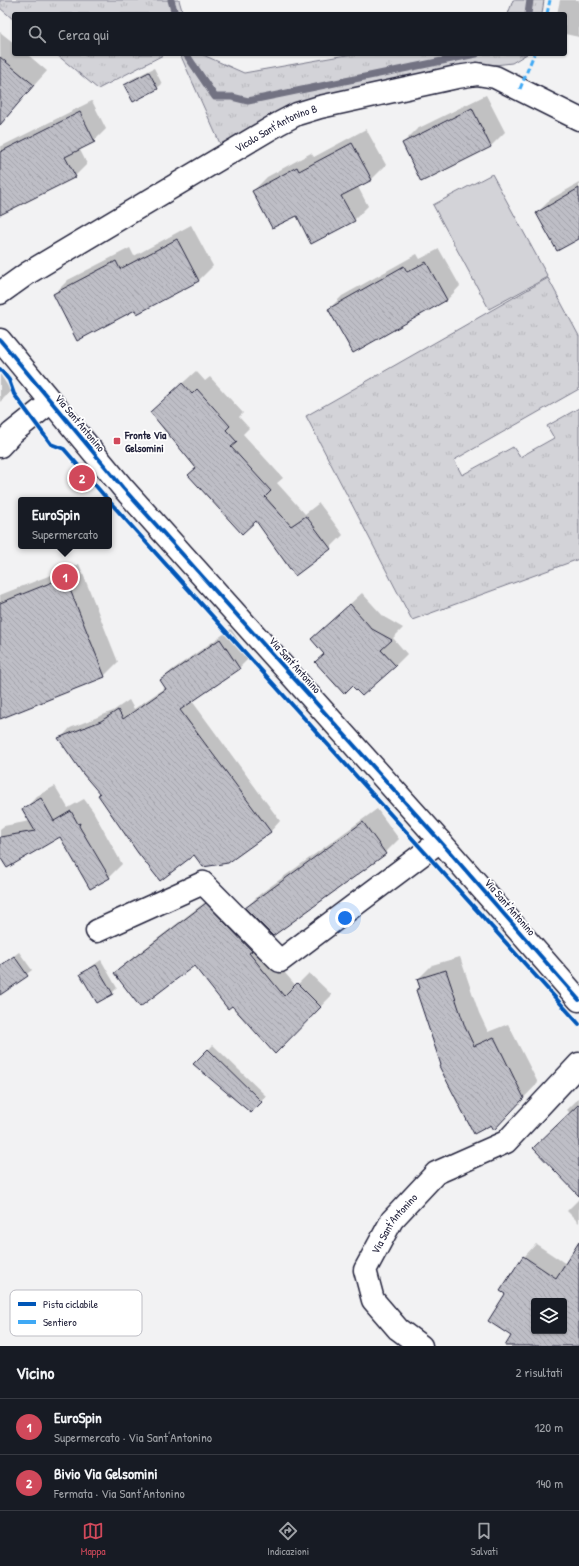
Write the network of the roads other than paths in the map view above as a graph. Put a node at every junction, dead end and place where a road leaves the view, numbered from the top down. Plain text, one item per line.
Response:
1 (579, 119) edge
2 (0, 293) edge
3 (0, 340) edge
4 (51, 402) junction
5 (0, 446) edge
6 (440, 841) junction
7 (97, 931) dead end
8 (579, 1000) edge
9 (579, 1064) edge
10 (421, 1346) edge

1 - 2 street, Vicolo Sant'Antonino B
3 - 4 street, Via Sant'Antonino
4 - 5 street
4 - 6 street, Via Sant'Antonino
6 - 7 street
6 - 8 street, Via Sant'Antonino
9 - 10 street, Via Sant'Antonino

